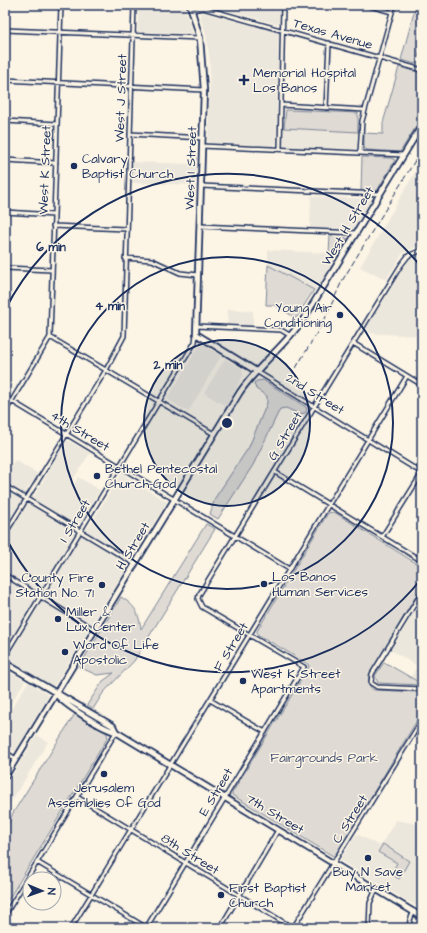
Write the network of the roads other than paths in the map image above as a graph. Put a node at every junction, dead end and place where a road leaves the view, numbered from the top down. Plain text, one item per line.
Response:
1 (61, 5) edge
2 (134, 5) edge
3 (190, 5) edge
4 (283, 5) edge
5 (366, 5) edge
6 (394, 5) edge
7 (192, 10) junction
8 (392, 12) junction
9 (5, 30) edge
10 (283, 30) junction
11 (60, 32) junction
12 (133, 36) junction
13 (200, 38) junction
14 (329, 43) junction
15 (379, 58) junction
16 (422, 70) edge
17 (5, 80) edge
18 (58, 83) junction
19 (131, 86) junction
20 (204, 90) junction
21 (281, 105) junction
22 (326, 108) junction
23 (365, 110) junction
24 (5, 121) edge
25 (57, 124) junction
26 (422, 125) edge
27 (130, 134) junction
28 (202, 138) junction
29 (202, 146) junction
30 (280, 149) junction
31 (360, 153) junction
32 (405, 155) junction
33 (5, 160) edge
34 (56, 163) junction
35 (201, 186) junction
36 (380, 194) junction
37 (5, 212) edge
38 (54, 215) junction
39 (53, 226) junction
40 (200, 226) junction
41 (126, 229) junction
42 (357, 233) junction
43 (422, 250) edge
44 (125, 258) junction
45 (5, 268) edge
46 (52, 270) junction
47 (198, 275) junction
48 (196, 326) junction
49 (196, 334) junction
50 (291, 336) junction
51 (50, 337) junction
52 (353, 343) junction
53 (106, 370) junction
54 (256, 371) junction
55 (407, 376) junction
56 (422, 385) edge
57 (5, 397) edge
58 (12, 401) junction
59 (160, 402) junction
60 (314, 406) junction
61 (5, 412) edge
62 (66, 434) junction
63 (214, 434) junction
64 (368, 440) junction
65 (120, 466) junction
66 (275, 472) junction
67 (422, 473) edge
68 (5, 486) edge
69 (26, 499) junction
70 (175, 499) junction
71 (329, 505) junction
72 (81, 532) junction
73 (5, 534) edge
74 (235, 536) junction
75 (382, 538) junction
76 (422, 561) edge
77 (135, 564) junction
78 (289, 569) junction
79 (5, 575) edge
80 (422, 592) edge
81 (41, 597) junction
82 (95, 630) junction
83 (250, 634) junction
84 (5, 655) edge
85 (5, 663) edge
86 (422, 689) edge
87 (56, 694) junction
88 (210, 700) junction
89 (422, 720) edge
90 (116, 732) junction
91 (265, 732) junction
92 (5, 752) edge
93 (16, 759) junction
94 (170, 765) junction
95 (5, 777) edge
96 (77, 797) junction
97 (225, 797) junction
98 (131, 829) junction
99 (279, 830) junction
100 (37, 862) junction
101 (185, 862) junction
102 (334, 863) junction
103 (376, 889) junction
104 (92, 894) junction
105 (239, 895) junction
106 (414, 911) junction
107 (5, 915) edge
108 (422, 916) edge
109 (71, 928) edge
110 (146, 928) edge
111 (220, 928) edge
112 (293, 928) edge
113 (369, 928) edge
114 (409, 928) edge

1 - 11 street, West K Street
2 - 12 street, West J Street
3 - 7 street, West I Street
4 - 10 street
5 - 8 street
6 - 8 street
7 - 10 street, Texas Avenue
7 - 13 street, West I Street
8 - 15 street
9 - 11 street
10 - 14 street, Texas Avenue
10 - 21 street
11 - 12 street
11 - 18 street, West K Street
12 - 13 street
12 - 19 street, West J Street
13 - 20 street, West I Street
14 - 15 street, Texas Avenue
14 - 22 street
15 - 16 street, Texas Avenue
15 - 23 street
17 - 18 street
18 - 19 street
18 - 25 street, West K Street
19 - 20 street
19 - 27 street, West J Street
20 - 28 street, West I Street
21 - 22 street
21 - 30 street
22 - 23 street
23 - 31 street
24 - 25 street
25 - 34 street, West K Street
26 - 32 street, West H Street
27 - 28 street
27 - 41 street, West J Street
28 - 29 street, West I Street
29 - 30 street
29 - 35 street, West I Street
30 - 31 street
31 - 32 street
32 - 36 street, West H Street
33 - 34 street
34 - 38 street, West K Street
35 - 36 street
35 - 40 street, West I Street
36 - 42 street, West H Street
37 - 38 street
38 - 39 street, West K Street
39 - 41 street
39 - 46 street, West K Street
40 - 42 street
40 - 47 street, West I Street
41 - 44 street, West J Street
42 - 50 street, West H Street
43 - 52 street, G Street
44 - 47 street
44 - 53 street, West J Street
45 - 46 street
46 - 51 street, West K Street
47 - 48 street, West I Street
48 - 49 street, West I Street
48 - 50 street
49 - 54 street, 2nd Street
49 - 59 street, I Street
50 - 54 street, H Street
51 - 53 street
51 - 58 street
52 - 55 street
52 - 60 street, G Street
53 - 59 street
53 - 62 street
54 - 60 street, 2nd Street
54 - 63 street, H Street
55 - 56 street
55 - 64 street, F Street
57 - 58 street, 4th Street
58 - 61 street
58 - 62 street, 4th Street
59 - 63 street
59 - 65 street, I Street
60 - 64 street, 2nd Street
60 - 66 street, G Street
62 - 65 street, 4th Street
62 - 69 street
63 - 70 street, H Street
64 - 67 street, 2nd Street
64 - 71 street, F Street
65 - 70 street, 4th Street
65 - 72 street, I Street
66 - 71 street
66 - 74 street, G Street
67 - 75 street
68 - 69 street
69 - 72 street
69 - 73 street
70 - 74 street, 4th Street
70 - 77 street, H Street
71 - 75 street
71 - 78 street, F Street
72 - 77 street
72 - 81 street, I Street
74 - 78 street, 4th Street
74 - 83 street, G Street
75 - 76 street
77 - 82 street, H Street
78 - 83 street, F Street
79 - 81 street
80 - 86 street
81 - 82 street
81 - 84 street, I Street
82 - 87 street, H Street
83 - 88 street, F Street
83 - 91 street, E Street
85 - 87 street, 7th Street
87 - 90 street, 7th Street
87 - 93 street, H Street
88 - 91 street
88 - 94 street, F Street
89 - 102 street, C Street
90 - 94 street, 7th Street
90 - 96 street
91 - 97 street, E Street
92 - 93 street
93 - 95 street, H Street
94 - 97 street, 7th Street
94 - 98 street, F Street
96 - 98 street, 8th Street
96 - 100 street
97 - 99 street, 7th Street
97 - 101 street, E Street
98 - 101 street, 8th Street
98 - 104 street, F Street
99 - 102 street, 7th Street
99 - 105 street
100 - 104 street
100 - 107 street
101 - 105 street, 8th Street
101 - 110 street, E Street
102 - 103 street, 7th Street
102 - 112 street, C Street
103 - 106 street, 7th Street
103 - 113 street
104 - 109 street, F Street
104 - 110 street
105 - 111 street
105 - 112 street, 8th Street
106 - 108 street, 7th Street
106 - 114 street

